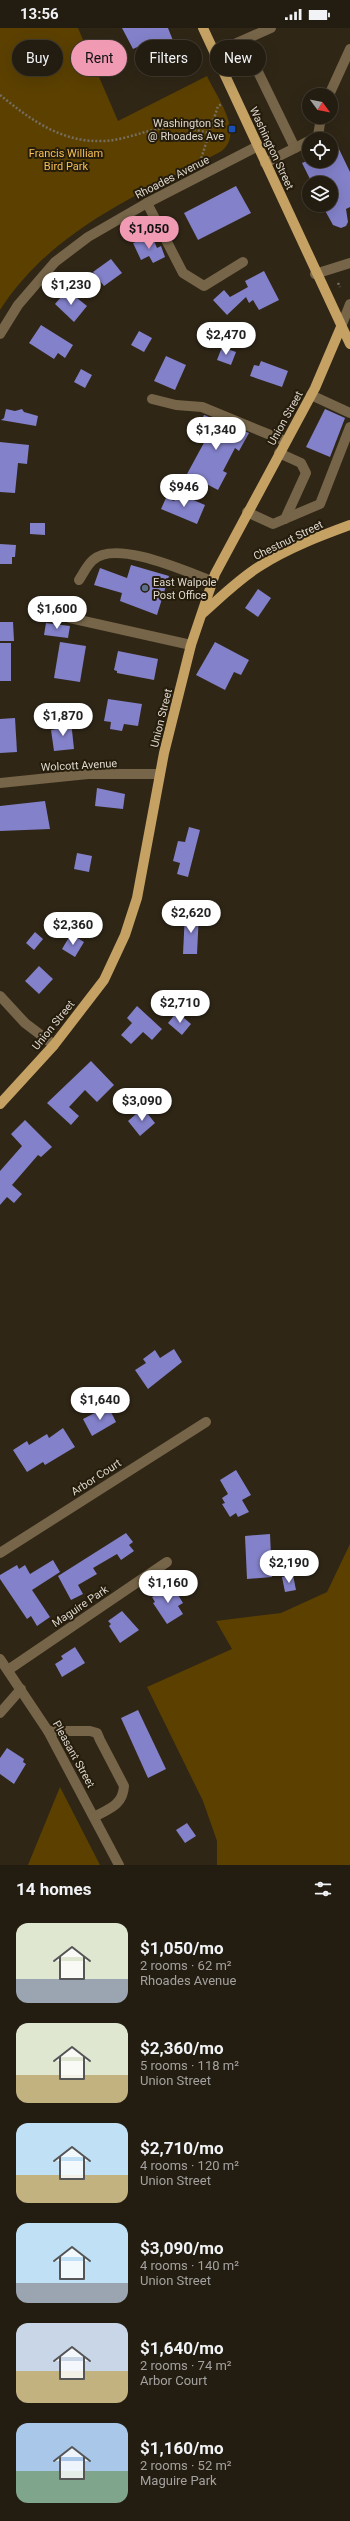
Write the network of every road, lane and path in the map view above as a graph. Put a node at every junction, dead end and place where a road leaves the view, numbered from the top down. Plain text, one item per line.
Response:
1 (203, 28) edge
2 (271, 28) edge
3 (245, 40) edge
4 (210, 44) edge
5 (350, 49) edge
6 (225, 76) edge
7 (260, 76) edge
8 (332, 88) edge
9 (0, 95) edge
10 (222, 104) dead end
11 (209, 133) junction
12 (302, 144) edge
13 (258, 146) junction
14 (295, 148) junction
15 (265, 163) junction
16 (200, 168) dead end
17 (147, 203) junction
18 (244, 262) dead end
19 (350, 263) edge
20 (316, 274) junction
21 (338, 283) dead end
22 (340, 287) dead end
23 (350, 304) edge
24 (341, 327) junction
25 (0, 334) edge
26 (350, 344) edge
27 (311, 395) junction
28 (152, 399) dead end
29 (350, 413) edge
30 (350, 427) edge
31 (285, 441) junction
32 (279, 453) junction
33 (247, 512) junction
34 (285, 519) junction
35 (350, 525) edge
36 (79, 580) dead end
37 (212, 581) junction
38 (203, 613) junction
39 (70, 618) dead end
40 (192, 645) junction
41 (160, 774) junction
42 (0, 783) edge
43 (0, 996) edge
44 (54, 1045) junction
45 (0, 1104) edge
46 (206, 1422) dead end
47 (0, 1553) edge
48 (167, 1562) dead end
49 (0, 1659) edge
50 (8, 1670) junction
51 (21, 1689) junction
52 (0, 1713) edge
53 (48, 1731) junction
54 (94, 1817) junction
55 (119, 1865) edge

1 - 4 main road, Washington Street
2 - 3 street
5 - 8 street
6 - 13 main road, Washington Street
7 - 14 street
9 - 11 path
10 - 11 path
11 - 16 path
12 - 14 street
13 - 15 main road, Washington Street
13 - 17 street, Rhoades Avenue
14 - 15 street
15 - 20 main road, Washington Street
17 - 18 street
17 - 25 street, Rhoades Avenue
19 - 20 street
20 - 24 main road, Washington Street
21 - 22 path
23 - 24 street
24 - 26 main road, Washington Street
24 - 27 main road, Union Street
27 - 29 street
27 - 31 main road, Union Street
28 - 31 street
30 - 34 street
31 - 32 main road, Union Street
32 - 33 main road, Union Street
32 - 34 street
33 - 34 street
33 - 37 main road, Union Street
35 - 38 main road, Chestnut Street
36 - 37 street
37 - 38 main road, Union Street
38 - 40 main road, Union Street
39 - 40 street
40 - 41 main road, Union Street
41 - 42 street, Wolcott Avenue
41 - 44 main road, Union Street
43 - 44 street
44 - 45 main road, Union Street
46 - 47 street, Arbor Court
48 - 50 street, Maguire Park
49 - 50 street, Pleasant Street
50 - 51 street, Pleasant Street
51 - 52 street
51 - 53 street, Pleasant Street
53 - 54 street, Pleasant Street
53 - 54 street
54 - 55 street, Pleasant Street

